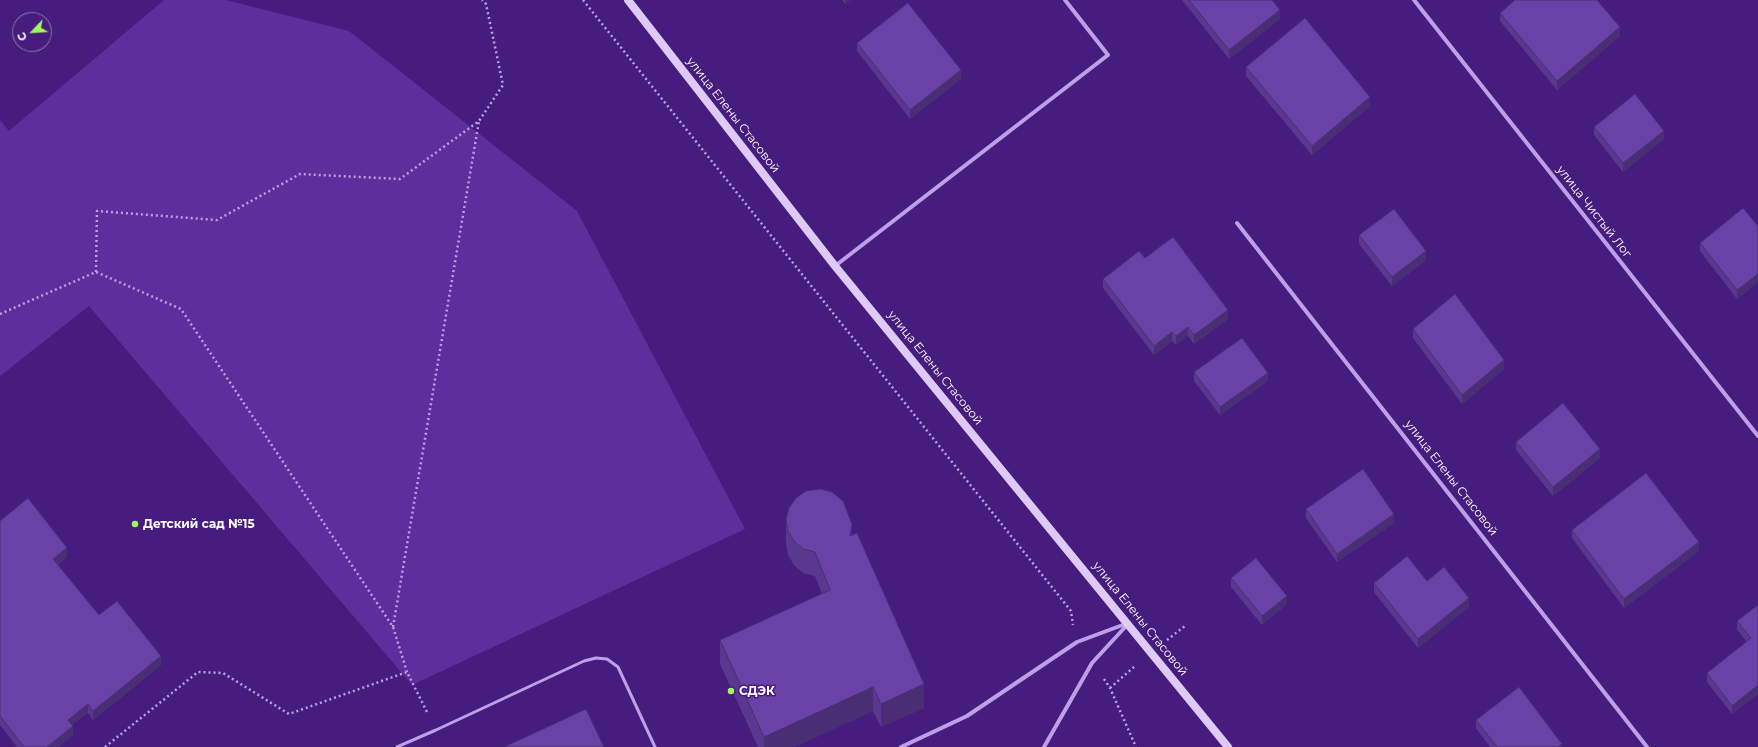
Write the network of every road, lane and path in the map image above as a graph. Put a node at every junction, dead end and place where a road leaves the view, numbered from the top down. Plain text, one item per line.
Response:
1 (482, 0) edge
2 (583, 0) edge
3 (628, 0) edge
4 (1065, 0) edge
5 (1414, 0) edge
6 (479, 121) junction
7 (1237, 223) dead end
8 (835, 266) junction
9 (96, 272) junction
10 (0, 314) edge
11 (1758, 436) edge
12 (1128, 623) junction
13 (393, 627) junction
14 (1077, 642) junction
15 (1092, 663) junction
16 (407, 672) junction
17 (436, 730) junction
18 (106, 747) edge
19 (397, 747) edge
20 (655, 747) edge
21 (901, 747) edge
22 (1044, 747) edge
23 (1136, 747) edge
24 (1228, 747) edge
25 (1646, 747) edge

1 - 6 path
2 - 14 path
3 - 8 main road, улица Елены Стасовой
4 - 8 street
5 - 11 street, улица Чистый Лог
6 - 9 path
6 - 13 path
7 - 25 street, улица Елены Стасовой
8 - 12 main road, улица Елены Стасовой
9 - 10 path
9 - 13 path
12 - 14 street
12 - 15 street
12 - 24 main road, улица Елены Стасовой
13 - 16 path
14 - 21 street
15 - 22 street
15 - 23 path
16 - 17 path
16 - 18 path
17 - 19 lane
17 - 20 lane

